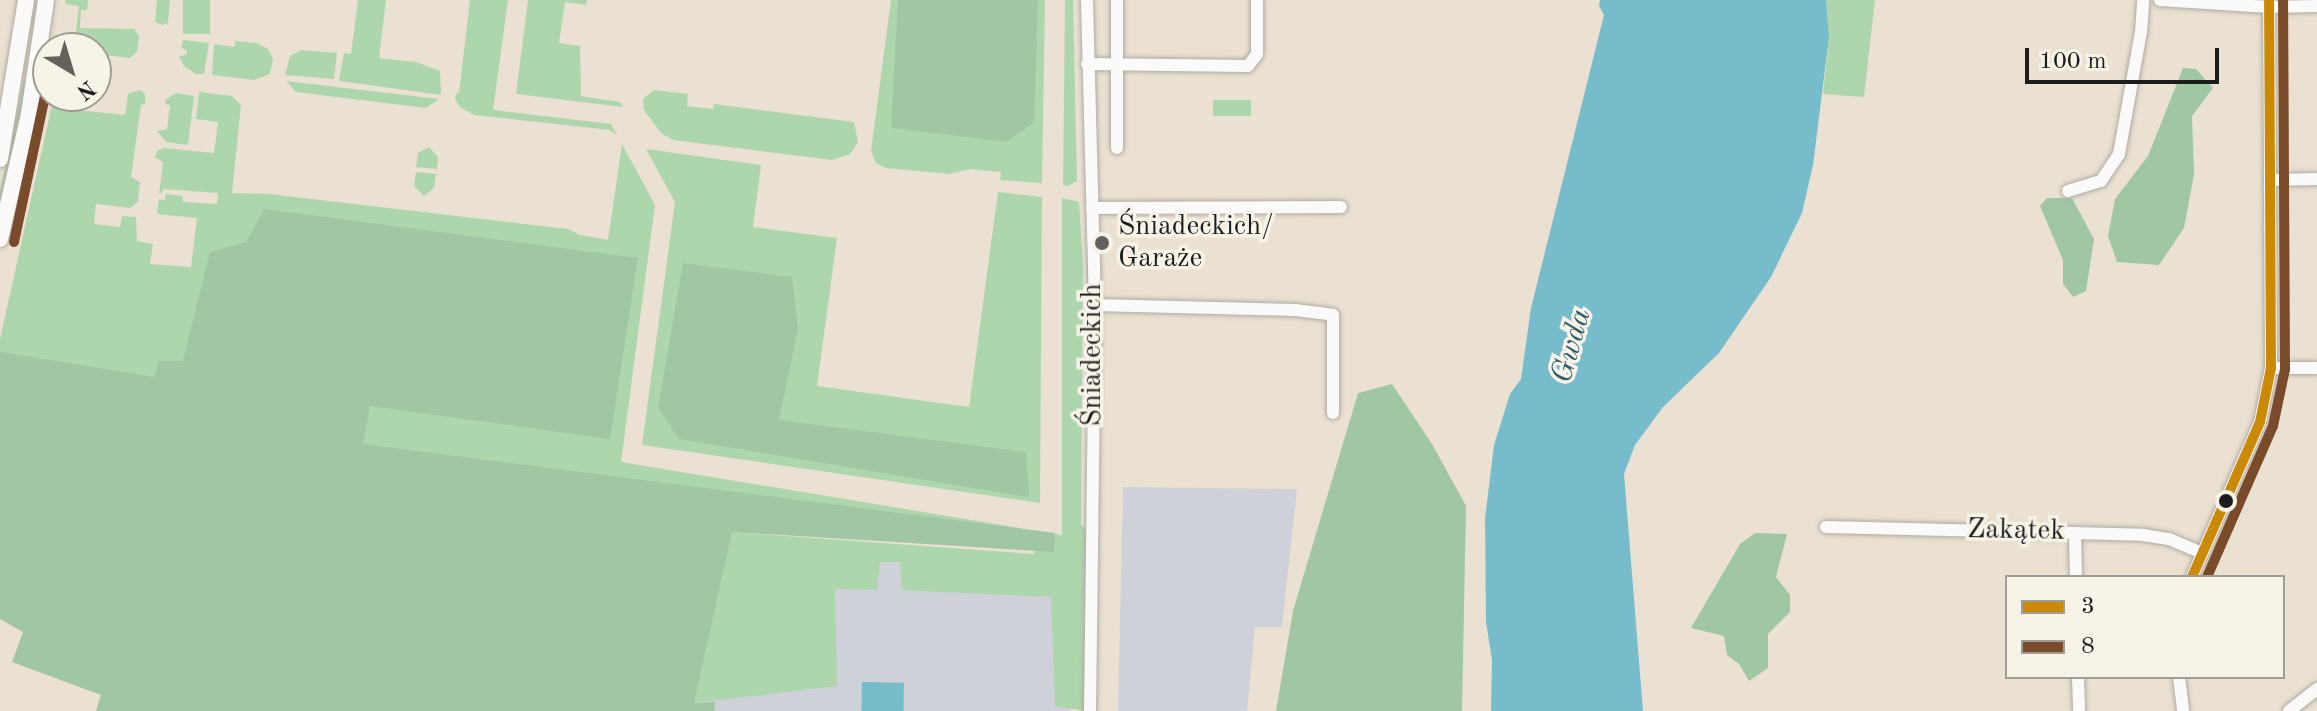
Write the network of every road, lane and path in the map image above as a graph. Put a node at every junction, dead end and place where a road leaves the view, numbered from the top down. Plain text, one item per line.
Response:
1 (26, 0) edge
2 (46, 0) edge
3 (1087, 0) edge
4 (1117, 0) edge
5 (1257, 0) edge
6 (2143, 0) edge
7 (2160, 0) edge
8 (2269, 4) edge
9 (2317, 6) edge
10 (1117, 63) junction
11 (1087, 64) junction
12 (1117, 148) dead end
13 (0, 159) edge
14 (2317, 179) edge
15 (2272, 180) junction
16 (2068, 191) dead end
17 (1341, 207) dead end
18 (1092, 208) junction
19 (0, 239) edge
20 (1095, 305) junction
21 (2271, 368) junction
22 (2317, 368) edge
23 (1333, 413) dead end
24 (1826, 527) dead end
25 (2075, 533) junction
26 (2202, 553) junction
27 (2076, 575) edge
28 (2193, 575) edge
29 (2078, 679) edge
30 (2179, 679) edge
31 (2317, 689) edge
32 (1090, 711) edge
33 (2079, 711) edge
34 (2183, 711) edge
35 (2289, 711) edge

1 - 13 main road
2 - 19 main road
3 - 11 street, Śniadeckich
4 - 10 street
5 - 10 street
6 - 16 street
7 - 8 street
8 - 9 street
8 - 15 street
10 - 11 street
10 - 12 street
11 - 18 street, Śniadeckich
14 - 15 street
15 - 21 street
17 - 18 street
18 - 20 street, Śniadeckich
20 - 23 street
20 - 32 street, Śniadeckich
21 - 22 street
21 - 26 street
24 - 25 street, Zakątek
25 - 26 street, Zakątek
25 - 27 street
26 - 28 street
29 - 33 street
30 - 34 street
31 - 35 street

